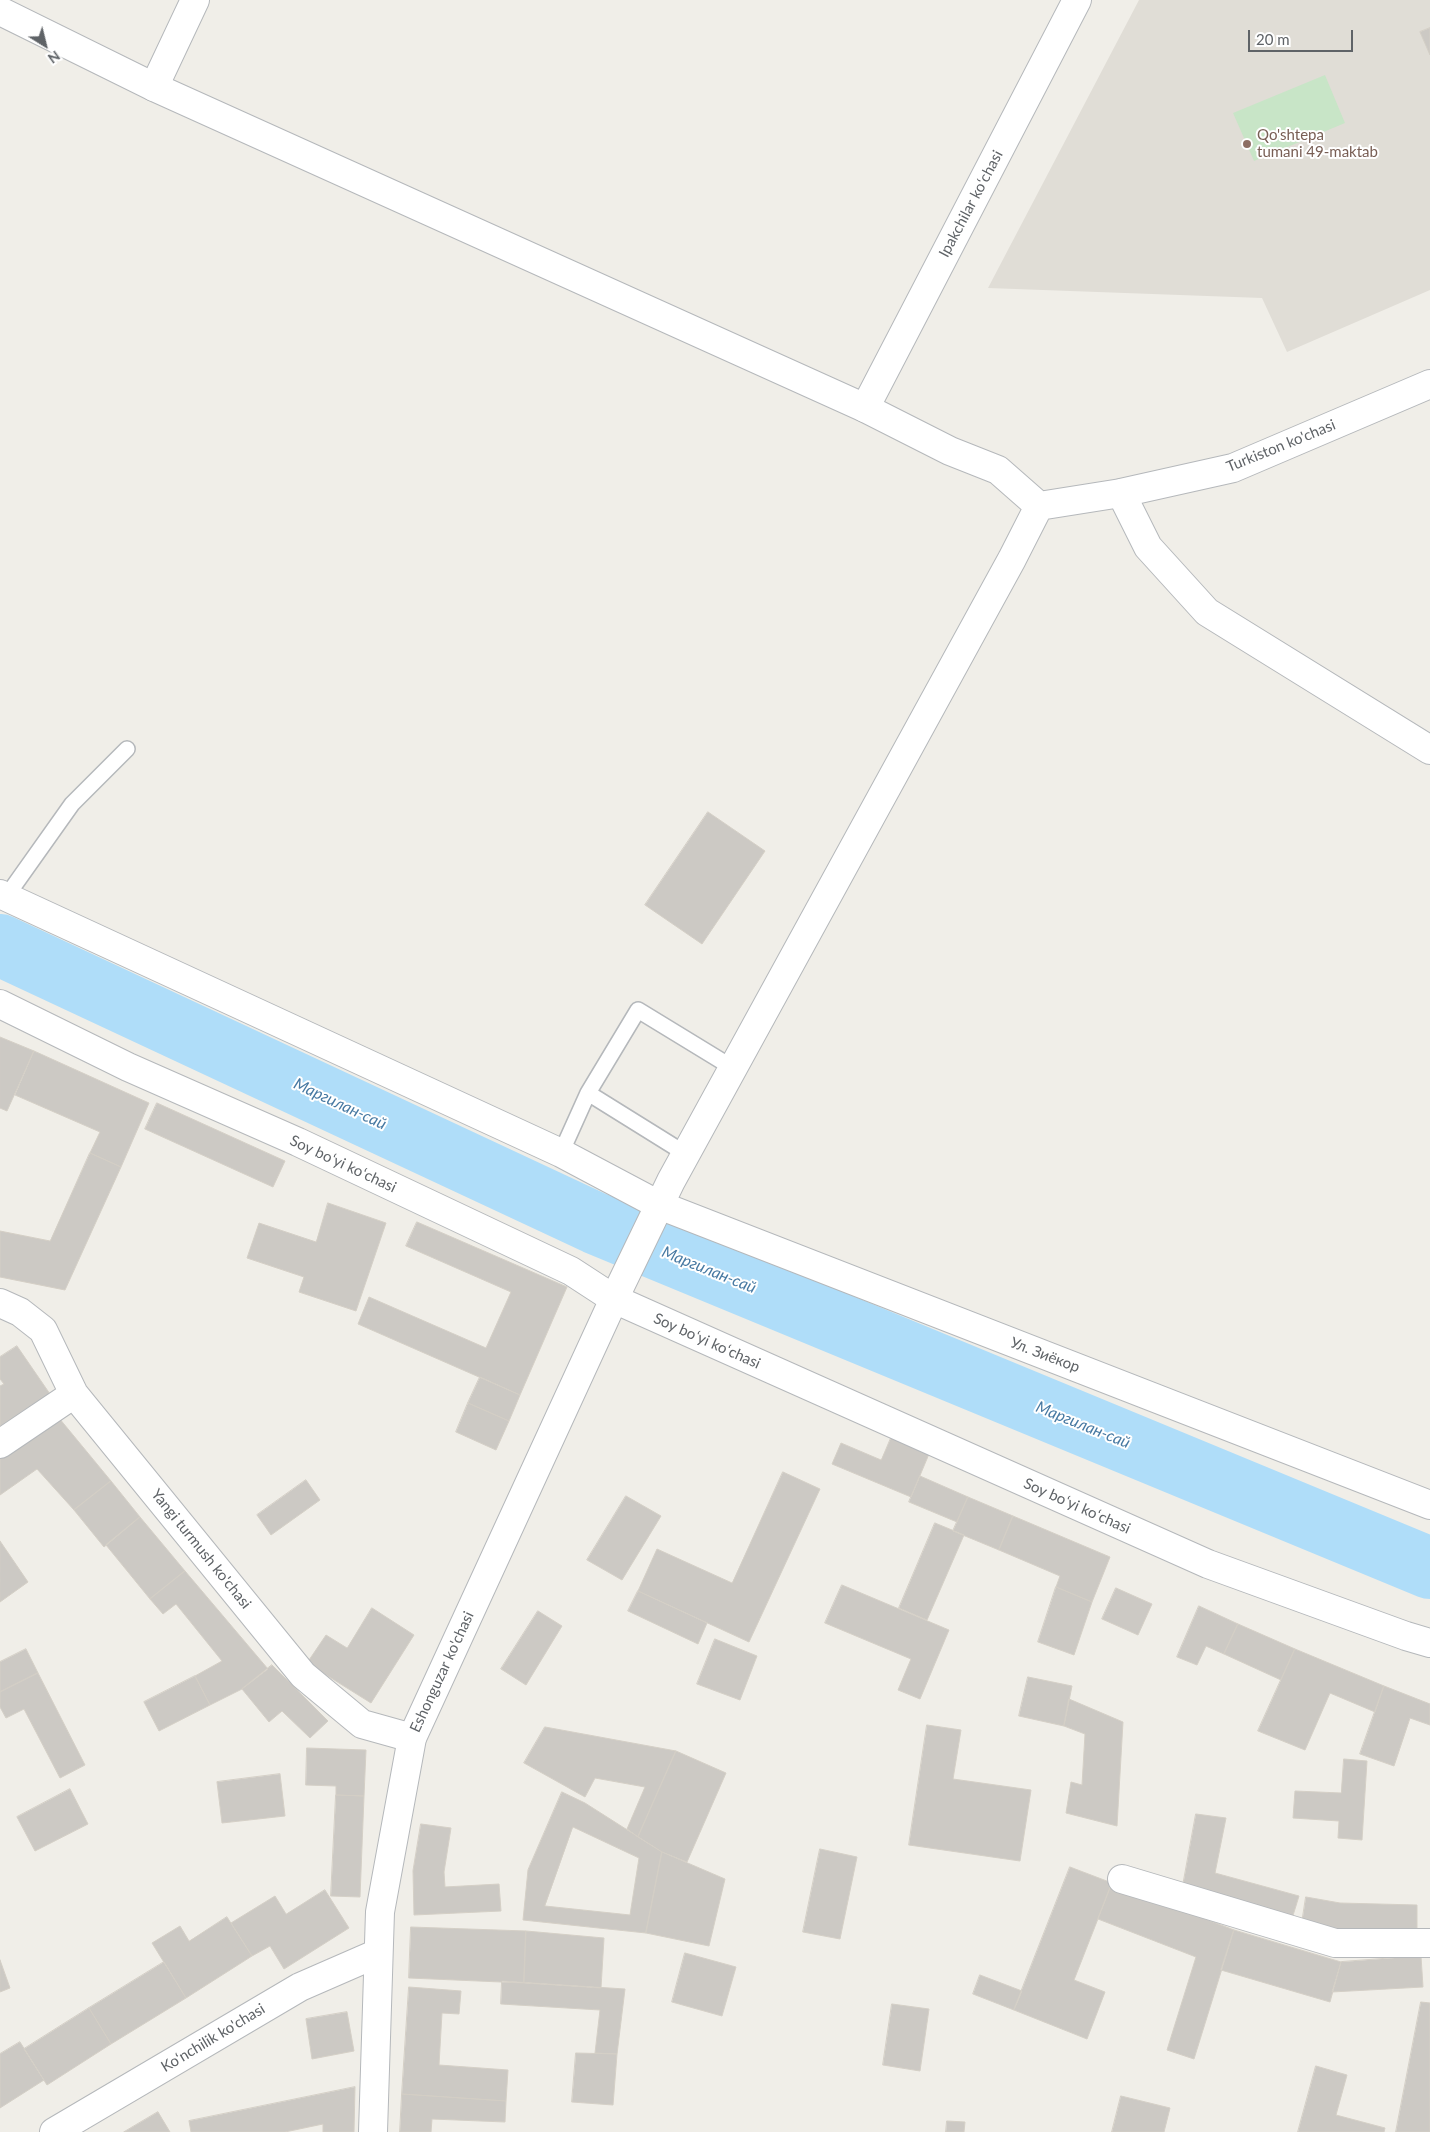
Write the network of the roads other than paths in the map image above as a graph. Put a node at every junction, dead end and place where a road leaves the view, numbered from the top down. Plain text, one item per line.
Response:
1 (195, 0) edge
2 (1077, 0) edge
3 (0, 11) edge
4 (154, 87) junction
5 (1430, 384) edge
6 (865, 408) junction
7 (1121, 493) junction
8 (1039, 506) junction
9 (127, 749) dead end
10 (1430, 750) edge
11 (3, 896) edge
12 (0, 1004) edge
13 (733, 1068) junction
14 (588, 1093) junction
15 (560, 1153) junction
16 (686, 1154) junction
17 (659, 1205) junction
18 (614, 1300) junction
19 (0, 1303) edge
20 (74, 1394) junction
21 (0, 1444) edge
22 (1430, 1505) edge
23 (1430, 1643) edge
24 (412, 1738) junction
25 (1122, 1879) dead end
26 (1430, 1943) edge
27 (378, 1952) junction
28 (54, 2132) edge
29 (373, 2132) edge

1 - 4 street
2 - 6 street, Ipakchilar koʻchasi
3 - 4 street
4 - 6 street
5 - 7 street, Turkiston ko'chasi
6 - 8 street
7 - 8 street, Turkiston ko'chasi
7 - 10 street
8 - 13 street, Eshonguzar ko'chasi
9 - 11 lane
11 - 15 street, Ул. Зиёкор
12 - 18 street, Soy boʻyi koʻchasi
13 - 14 lane
13 - 16 street, Eshonguzar ko'chasi
14 - 15 lane
14 - 16 lane
15 - 17 street, Ул. Зиёкор
16 - 17 street, Eshonguzar ko'chasi
17 - 18 street, Eshonguzar ko'chasi
17 - 22 street, Ул. Зиёкор
18 - 23 street, Soy boʻyi koʻchasi
18 - 24 street, Eshonguzar ko'chasi
19 - 20 street, Yangi turmush ko'chasi
20 - 21 street
20 - 24 street, Yangi turmush ko'chasi
24 - 27 street, Eshonguzar ko'chasi
25 - 26 street
27 - 28 street, Ko‘nchilik ko'chasi
27 - 29 street, Eshonguzar ko'chasi

